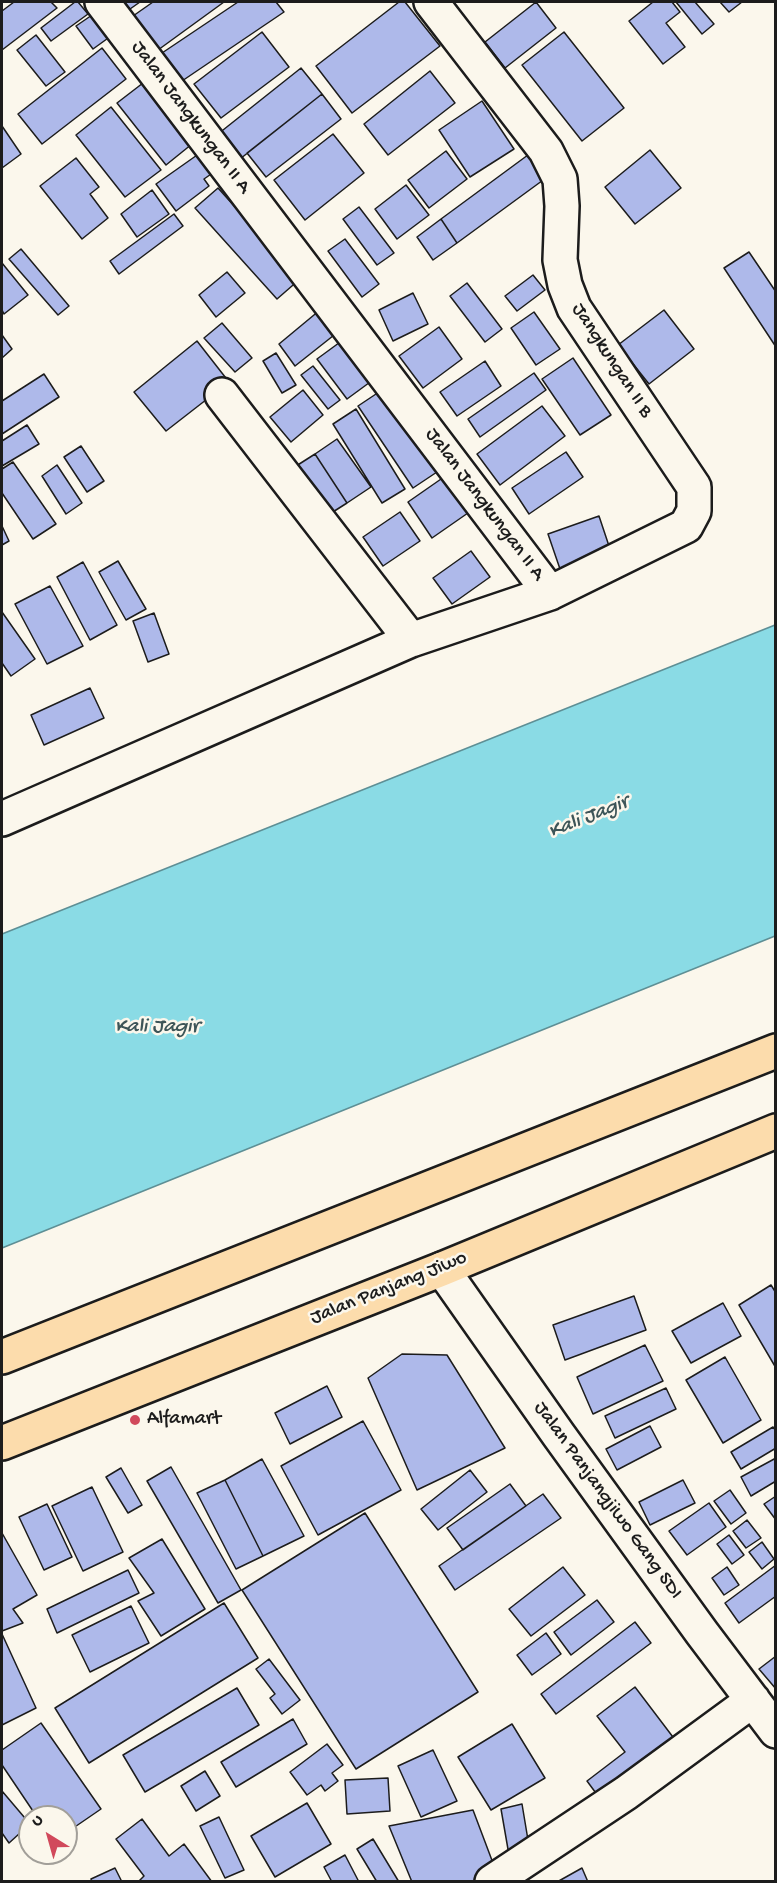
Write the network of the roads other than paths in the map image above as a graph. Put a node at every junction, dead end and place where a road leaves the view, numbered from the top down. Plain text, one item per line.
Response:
1 (102, 2) edge
2 (431, 2) edge
3 (222, 395) dead end
4 (550, 593) junction
5 (411, 640) junction
6 (2, 819) edge
7 (776, 1051) edge
8 (776, 1131) edge
9 (442, 1269) junction
10 (2, 1357) edge
11 (2, 1443) edge
12 (753, 1700) junction
13 (776, 1731) edge
14 (492, 1881) edge

1 - 4 street, Jalan Jangkungan II A
2 - 4 street, Jangkungan II B
3 - 5 street
4 - 5 street, Jalan Jangkungan II A
5 - 6 street, Jalan Jangkungan II A
7 - 10 main road
8 - 9 main road, Jalan Panjang Jiwo
9 - 11 main road, Jalan Panjang Jiwo
9 - 12 street, Jalan Panjangjiwo Gang SDI
12 - 13 street, Jalan Panjangjiwo Gang SDI
12 - 14 street

